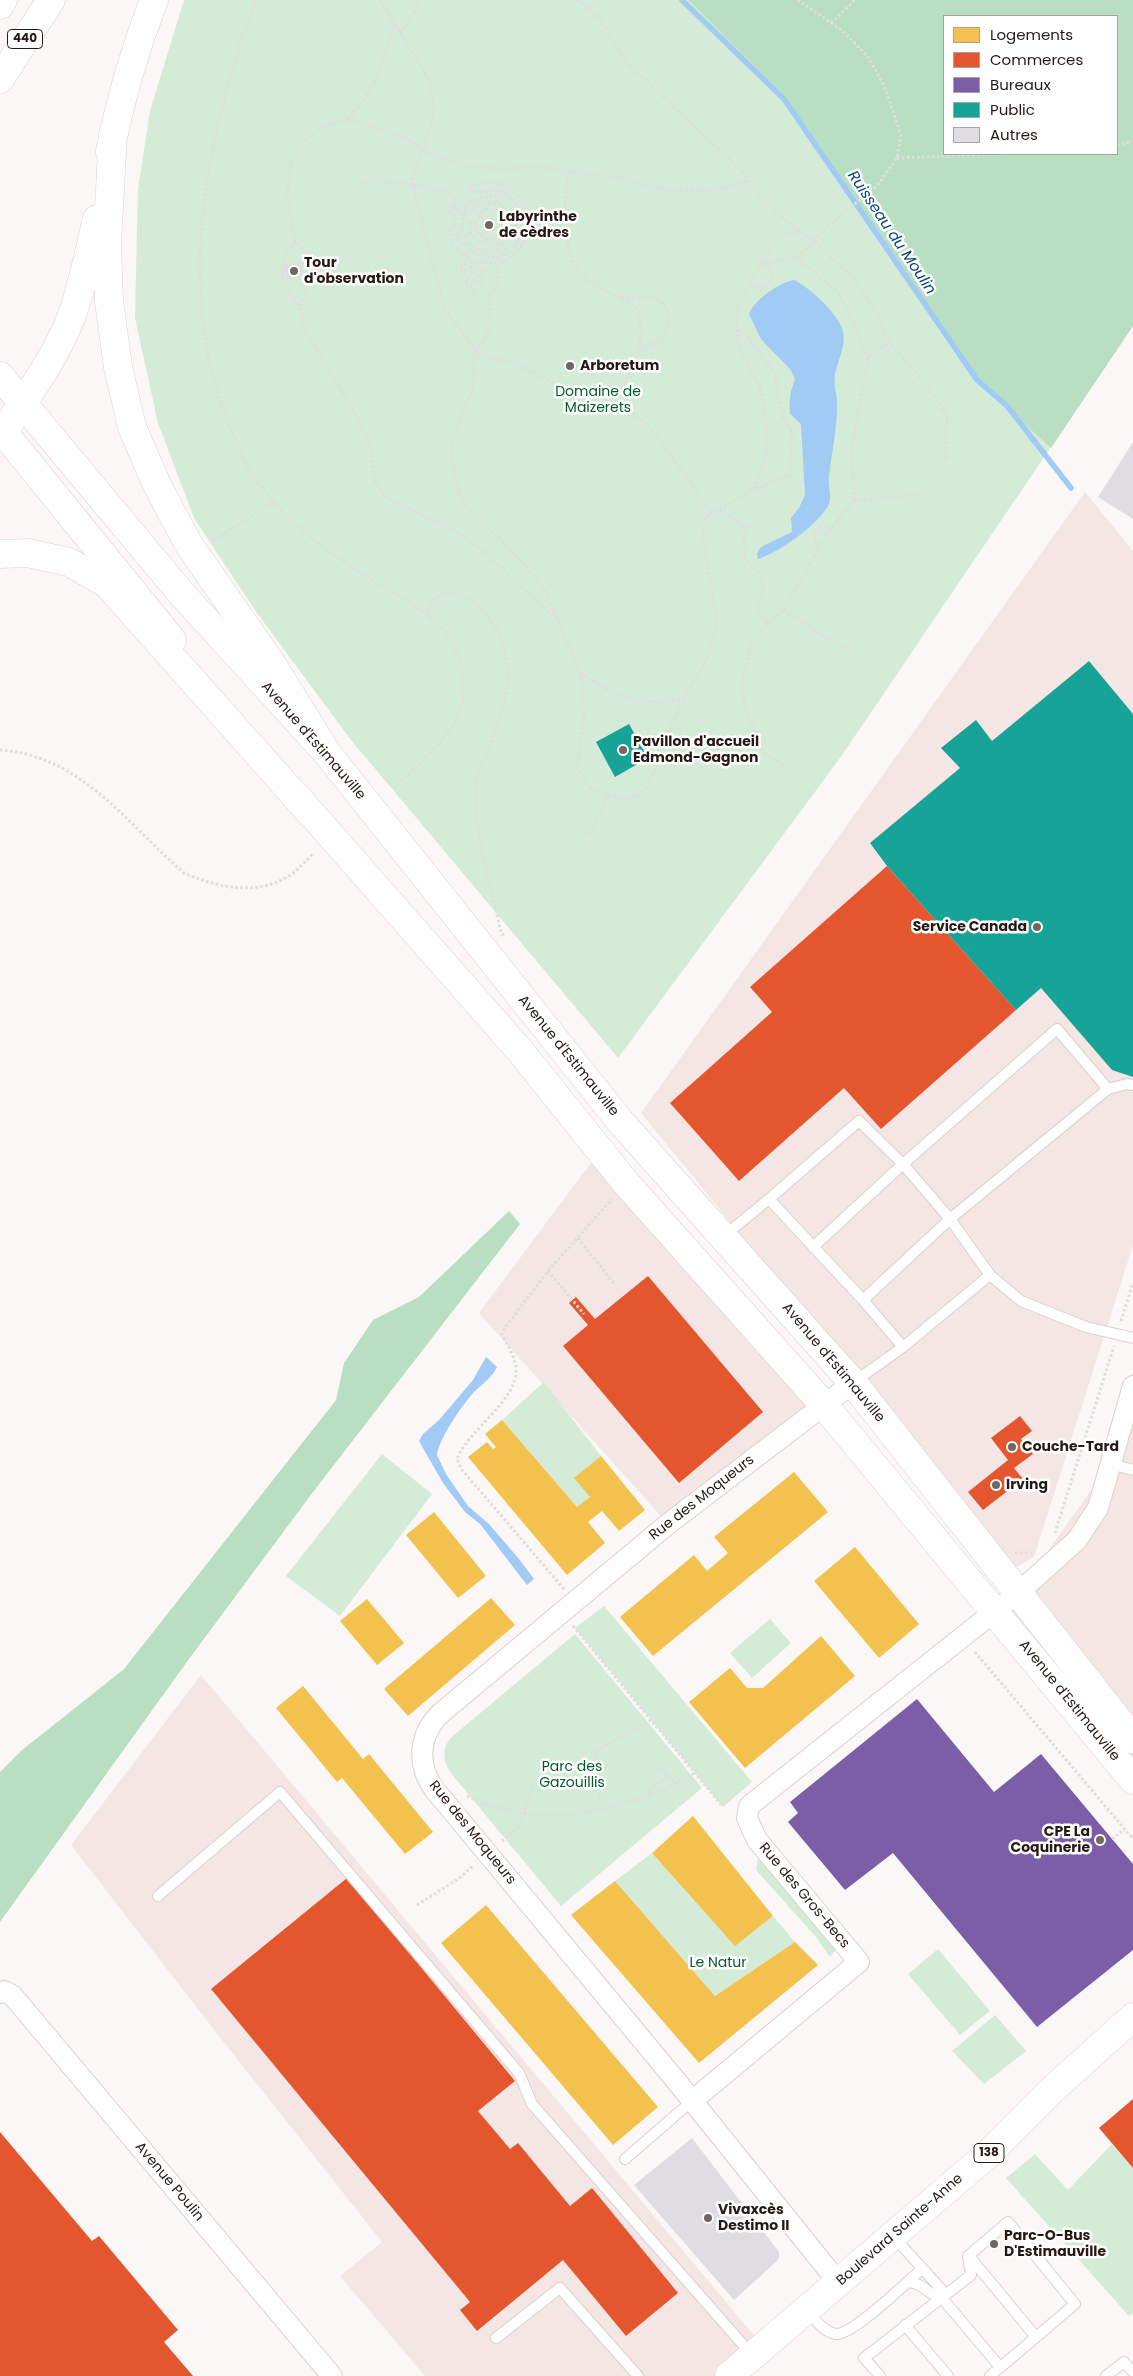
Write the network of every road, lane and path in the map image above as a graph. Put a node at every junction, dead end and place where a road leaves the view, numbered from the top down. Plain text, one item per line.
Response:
1 (3, 0) edge
2 (51, 0) edge
3 (154, 0) edge
4 (256, 0) edge
5 (380, 0) edge
6 (421, 0) edge
7 (576, 0) edge
8 (798, 0) edge
9 (855, 0) edge
10 (0, 5) edge
11 (831, 23) junction
12 (394, 24) junction
13 (401, 34) junction
14 (0, 79) edge
15 (347, 119) junction
16 (113, 134) junction
17 (1133, 141) edge
18 (1118, 145) edge
19 (424, 151) junction
20 (972, 155) edge
21 (898, 158) junction
22 (568, 170) junction
23 (748, 180) junction
24 (360, 184) dead end
25 (414, 186) junction
26 (496, 203) junction
27 (466, 207) junction
28 (471, 211) dead end
29 (520, 211) junction
30 (464, 213) junction
31 (487, 223) dead end
32 (800, 232) junction
33 (470, 234) junction
34 (465, 237) dead end
35 (295, 240) junction
36 (814, 242) junction
37 (514, 247) dead end
38 (465, 255) junction
39 (796, 258) junction
40 (472, 261) junction
41 (764, 263) junction
42 (471, 267) junction
43 (487, 271) dead end
44 (749, 282) junction
45 (474, 298) dead end
46 (622, 298) junction
47 (300, 307) junction
48 (738, 330) junction
49 (891, 344) junction
50 (474, 350) junction
51 (638, 352) junction
52 (868, 358) junction
53 (0, 376) edge
54 (618, 399) junction
55 (23, 405) junction
56 (1, 433) edge
57 (945, 459) dead end
58 (754, 489) junction
59 (924, 493) dead end
60 (854, 500) junction
61 (274, 501) junction
62 (719, 509) junction
63 (710, 514) junction
64 (756, 525) dead end
65 (746, 527) junction
66 (832, 528) junction
67 (819, 548) junction
68 (195, 553) junction
69 (0, 554) edge
70 (783, 610) junction
71 (426, 613) junction
72 (557, 619) junction
73 (768, 622) junction
74 (856, 655) dead end
75 (579, 672) junction
76 (684, 699) junction
77 (0, 750) edge
78 (327, 753) junction
79 (783, 765) dead end
80 (392, 790) dead end
81 (609, 795) junction
82 (312, 815) junction
83 (589, 836) dead end
84 (313, 854) dead end
85 (494, 897) dead end
86 (1133, 1085) edge
87 (1108, 1089) junction
88 (903, 1164) junction
89 (626, 1183) junction
90 (769, 1198) junction
91 (950, 1219) junction
92 (724, 1237) junction
93 (578, 1238) junction
94 (813, 1247) junction
95 (548, 1271) junction
96 (990, 1275) junction
97 (615, 1285) dead end
98 (863, 1300) junction
99 (584, 1314) dead end
100 (1133, 1338) edge
101 (903, 1347) junction
102 (853, 1383) junction
103 (1133, 1386) edge
104 (823, 1404) junction
105 (1110, 1464) junction
106 (1133, 1470) edge
107 (564, 1589) dead end
108 (1018, 1593) junction
109 (995, 1610) junction
110 (572, 1625) dead end
111 (961, 1636) junction
112 (651, 1720) junction
113 (1133, 1739) edge
114 (657, 1768) dead end
115 (695, 1772) junction
116 (668, 1776) junction
117 (534, 1778) dead end
118 (1133, 1780) edge
119 (677, 1783) junction
120 (650, 1795) junction
121 (467, 1796) dead end
122 (723, 1806) dead end
123 (601, 1810) junction
124 (524, 1815) junction
125 (1125, 1829) junction
126 (512, 1834) dead end
127 (1112, 1839) dead end
128 (1133, 1839) edge
129 (475, 1865) dead end
130 (158, 1896) dead end
131 (417, 1905) dead end
132 (2, 1992) edge
133 (1133, 2017) edge
134 (692, 2101) junction
135 (625, 2158) dead end
136 (893, 2236) junction
137 (968, 2256) junction
138 (922, 2269) junction
139 (838, 2282) junction
140 (907, 2282) junction
141 (940, 2297) junction
142 (806, 2310) junction
143 (905, 2324) junction
144 (1036, 2337) junction
145 (496, 2338) dead end
146 (752, 2356) junction
147 (1000, 2367) junction
148 (1133, 2372) edge
149 (332, 2376) edge
150 (638, 2376) edge
151 (729, 2376) edge
152 (880, 2376) edge
153 (948, 2376) edge
154 (990, 2376) edge
155 (1106, 2376) edge

1 - 10 main road
2 - 14 main road, 440
3 - 16 main road
4 - 61 path
5 - 12 path
6 - 13 path
7 - 23 path
8 - 11 path
9 - 11 path
11 - 21 path
12 - 13 path
12 - 15 path
13 - 19 path
15 - 19 path
15 - 35 path
16 - 55 main road
16 - 68 main road
17 - 18 path
19 - 22 path
19 - 25 path
20 - 21 path
21 - 36 path
22 - 23 path
22 - 46 path
23 - 32 path
24 - 25 path
25 - 27 path
25 - 50 path
26 - 27 path
26 - 28 path
26 - 29 path
27 - 30 path
29 - 37 path
29 - 38 path
30 - 33 path
30 - 38 path
31 - 33 path
32 - 36 path
32 - 41 path
33 - 34 path
35 - 47 path
35 - 47 path
36 - 39 path
36 - 49 path
38 - 40 path
39 - 41 path
39 - 52 path
40 - 42 path
40 - 50 path
41 - 44 path
41 - 44 path
42 - 43 path
42 - 45 path
44 - 48 path
46 - 51 path
46 - 51 path
47 - 72 path
48 - 58 path
48 - 58 path
49 - 52 path
49 - 57 path
50 - 54 path
50 - 72 path
51 - 54 path
52 - 60 path
53 - 55 main road, Avenue d'Estimauville
54 - 63 path
55 - 56 main road
55 - 78 main road, Avenue d'Estimauville
56 - 82 main road, Avenue d'Estimauville
58 - 62 path
59 - 60 path
60 - 66 path
61 - 68 path
61 - 71 path
62 - 63 path
62 - 65 path
63 - 76 path
64 - 65 path
65 - 73 path
66 - 67 path
66 - 67 path
67 - 70 path
68 - 78 main road
69 - 82 main road
70 - 73 path
70 - 74 path
71 - 80 path
71 - 85 path
72 - 75 path
73 - 79 path
75 - 76 path
75 - 81 path
76 - 81 path
77 - 84 path
78 - 92 main road, Avenue d'Estimauville
81 - 83 path
82 - 89 main road, Avenue d'Estimauville
86 - 87 lane
87 - 88 lane
87 - 91 lane
88 - 90 lane
88 - 91 lane
88 - 94 lane
89 - 93 path
89 - 104 main road, Avenue d'Estimauville
90 - 92 lane
90 - 94 lane
91 - 96 lane
91 - 98 lane
92 - 102 main road, Avenue d'Estimauville
93 - 95 path
93 - 97 path
94 - 98 lane
95 - 99 path
95 - 107 path
96 - 100 lane
96 - 101 lane
98 - 101 lane
101 - 102 lane
102 - 104 street, Rue des Moqueurs
102 - 108 main road, Avenue d'Estimauville
103 - 105 street, Rue des Gros-Becs
104 - 109 main road, Avenue d'Estimauville
104 - 134 street, Rue des Moqueurs
105 - 106 lane
105 - 108 street, Rue des Gros-Becs
108 - 109 street, Rue des Gros-Becs
108 - 113 main road, Avenue d'Estimauville
109 - 111 street, Rue des Gros-Becs
109 - 118 main road, Avenue d'Estimauville
110 - 112 path
111 - 125 path
111 - 134 street, Rue des Gros-Becs
112 - 115 path
112 - 123 path
114 - 116 path
115 - 119 path
115 - 122 path
116 - 119 path
116 - 120 path
117 - 124 path
119 - 120 path
120 - 123 path
121 - 124 path
123 - 124 path
124 - 126 path
125 - 127 path
125 - 128 path
129 - 131 path
130 - 146 lane
132 - 149 street, Avenue Poulin
133 - 136 main road, Boulevard Sainte-Anne / 138
134 - 135 lane
134 - 139 street, Rue des Moqueurs
136 - 138 lane
136 - 139 main road, Boulevard Sainte-Anne / 138
137 - 141 lane
137 - 144 lane
137 - 144 lane
138 - 140 lane
138 - 141 lane
139 - 142 main road, Boulevard Sainte-Anne / 138
140 - 141 lane
140 - 142 lane
141 - 143 lane
141 - 147 lane
142 - 146 main road, Boulevard Sainte-Anne / 138
143 - 152 lane
143 - 153 lane
144 - 147 lane
145 - 150 lane
146 - 151 main road, Boulevard Sainte-Anne / 138
147 - 154 lane
148 - 155 lane

